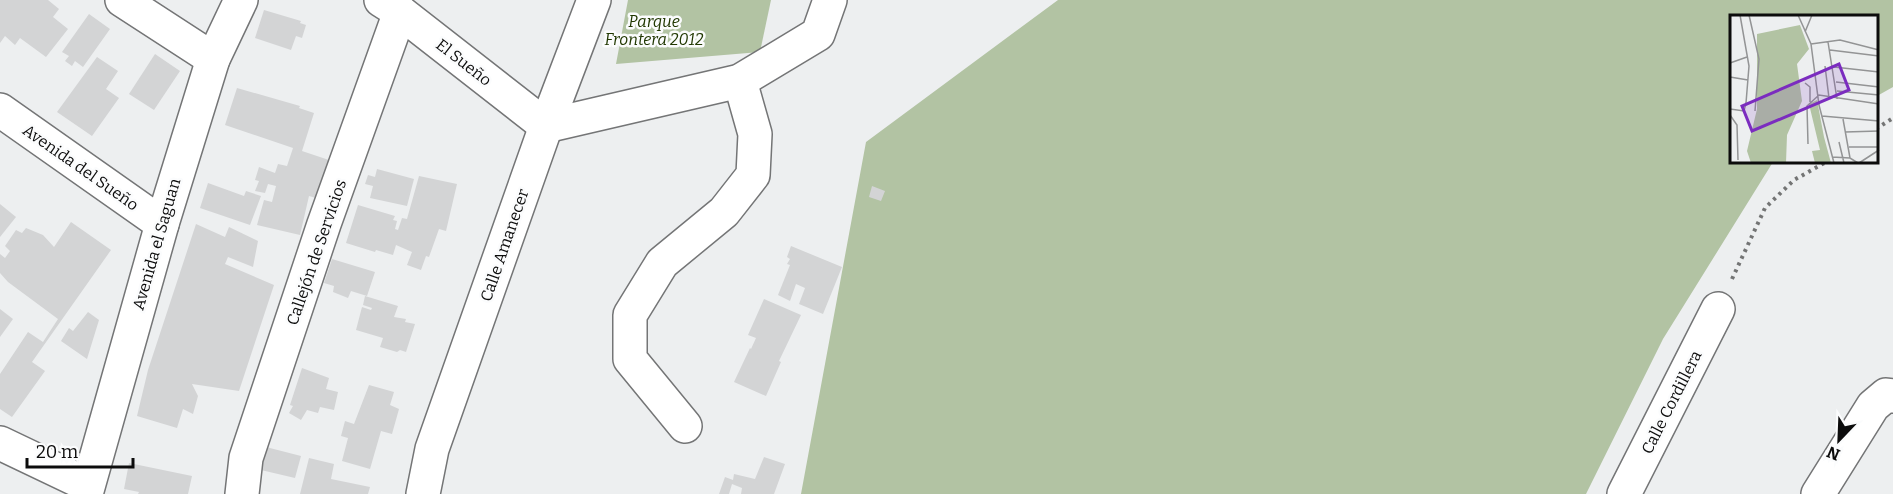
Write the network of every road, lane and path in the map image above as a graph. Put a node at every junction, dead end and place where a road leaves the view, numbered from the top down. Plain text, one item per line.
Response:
1 (122, 0) edge
2 (241, 0) edge
3 (594, 0) edge
4 (830, 0) edge
5 (391, 6) edge
6 (213, 59) junction
7 (740, 81) junction
8 (0, 110) edge
9 (1893, 118) edge
10 (546, 126) junction
11 (1878, 128) edge
12 (1822, 164) edge
13 (162, 224) junction
14 (1718, 309) joint
15 (1889, 396) edge
16 (685, 426) dead end
17 (0, 443) edge
18 (87, 490) edge
19 (242, 494) edge
20 (423, 494) edge
21 (1624, 494) edge
22 (1818, 494) edge

1 - 6 street
2 - 6 street, Avenida el Saguan
3 - 10 street, Calle Amanecer
4 - 7 street
5 - 10 street, El Sueño
5 - 19 street, Callejón de Servicios
6 - 13 street, Avenida el Saguan
7 - 10 street
7 - 16 street
8 - 13 street, Avenida del Sueño
9 - 11 path
10 - 20 street, Calle Amanecer
12 - 14 path
13 - 18 street, Avenida el Saguan
14 - 21 street, Calle Cordillera
15 - 22 street
17 - 18 street

